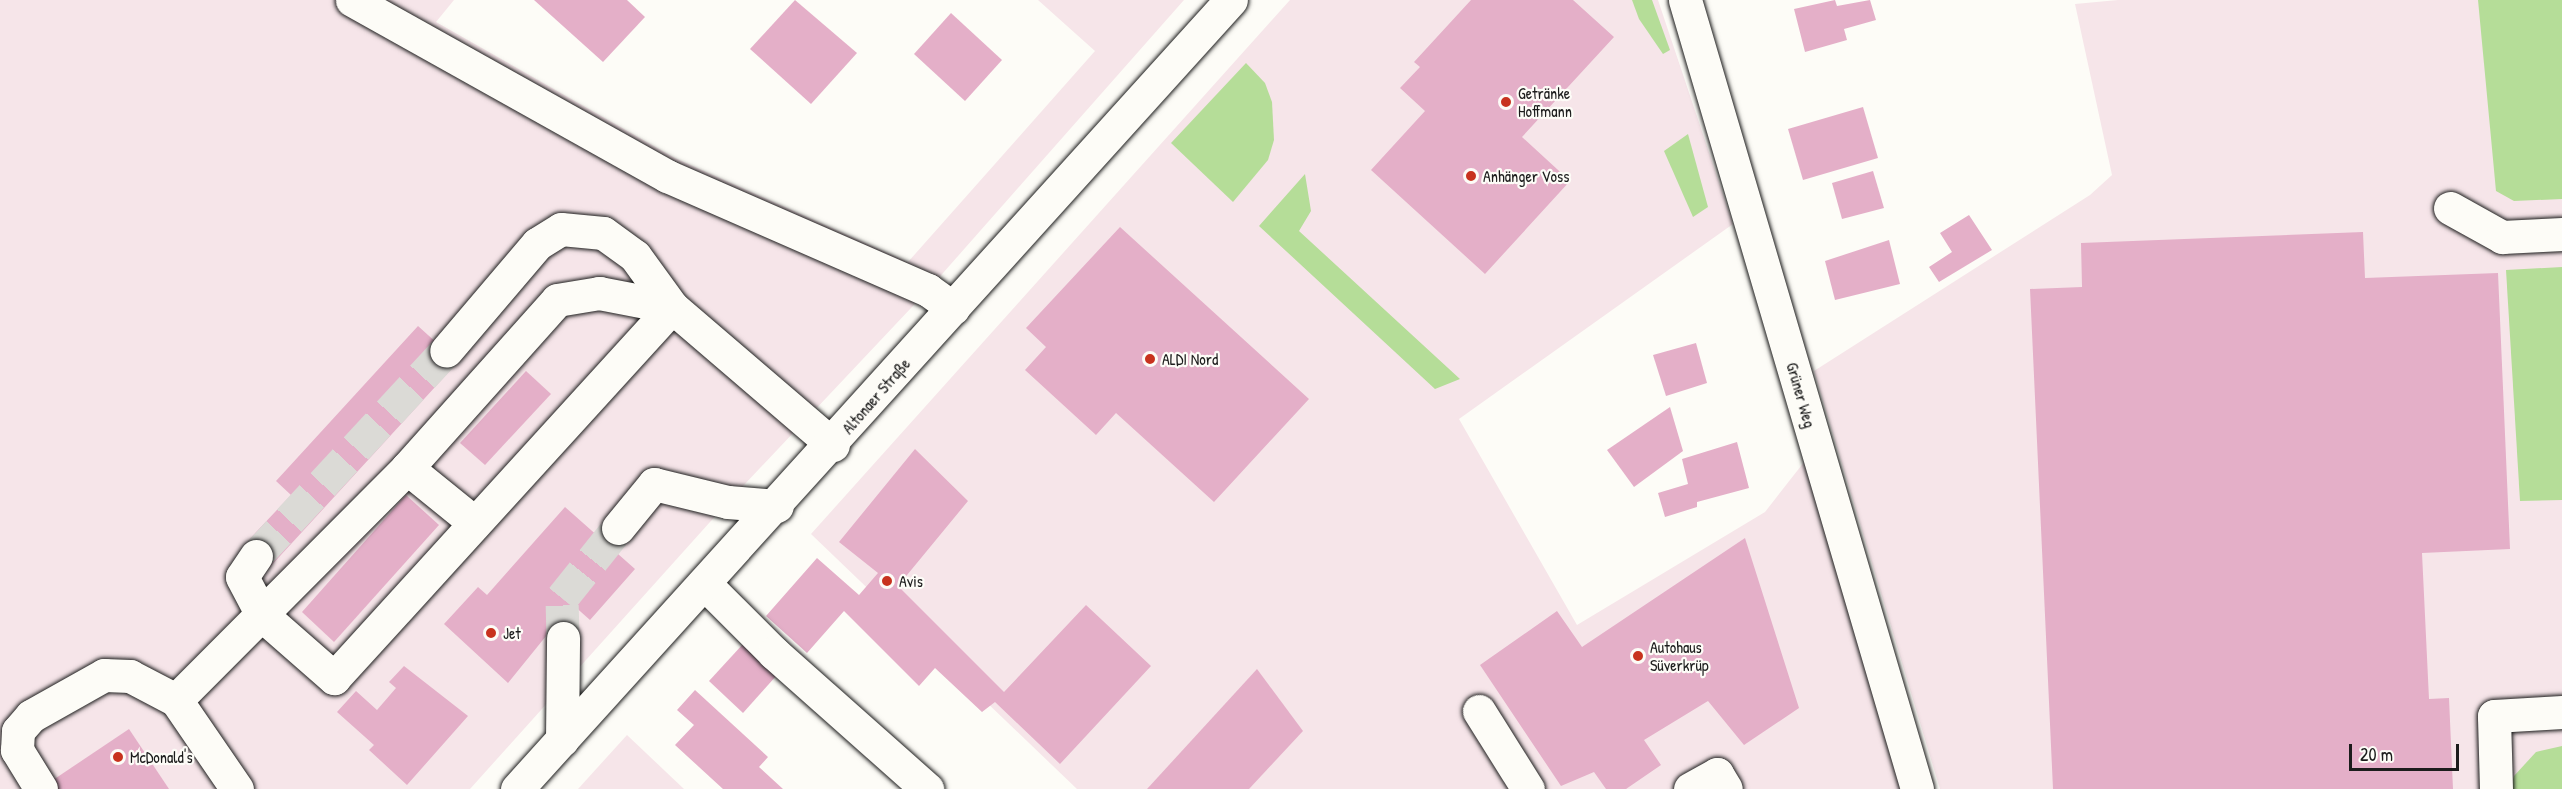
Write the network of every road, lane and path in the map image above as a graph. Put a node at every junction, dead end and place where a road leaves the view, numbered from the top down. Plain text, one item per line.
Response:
1 (352, 0) edge
2 (1231, 0) edge
3 (1685, 0) edge
4 (2450, 208) dead end
5 (2562, 234) edge
6 (672, 307) junction
7 (953, 308) junction
8 (446, 351) tunnel mouth
9 (833, 445) junction
10 (407, 468) junction
11 (777, 506) junction
12 (475, 523) junction
13 (618, 528) tunnel mouth
14 (256, 556) tunnel mouth
15 (704, 583) junction
16 (262, 615) junction
17 (563, 638) tunnel mouth
18 (177, 700) junction
19 (1479, 711) dead end
20 (2562, 712) edge
21 (562, 740) junction
22 (41, 789) edge
23 (237, 789) edge
24 (517, 789) edge
25 (927, 789) edge
26 (1528, 789) edge
27 (1689, 789) edge
28 (1726, 789) edge
29 (1917, 789) edge
30 (2496, 789) edge

1 - 7 main road
2 - 7 main road, Altonaer Straße
3 - 29 main road, Grüner Weg
4 - 5 main road
6 - 8 main road
6 - 9 main road
6 - 10 main road
6 - 12 main road
7 - 9 main road, Altonaer Straße
9 - 11 main road, Altonaer Straße
10 - 12 main road
10 - 16 main road
11 - 13 main road
11 - 15 main road, Altonaer Straße
12 - 16 main road
14 - 16 main road
15 - 21 main road, Altonaer Straße
15 - 25 main road
16 - 18 main road
17 - 21 main road
18 - 22 main road
18 - 23 main road
19 - 26 main road
20 - 30 main road
21 - 24 main road, Altonaer Straße
27 - 28 main road

